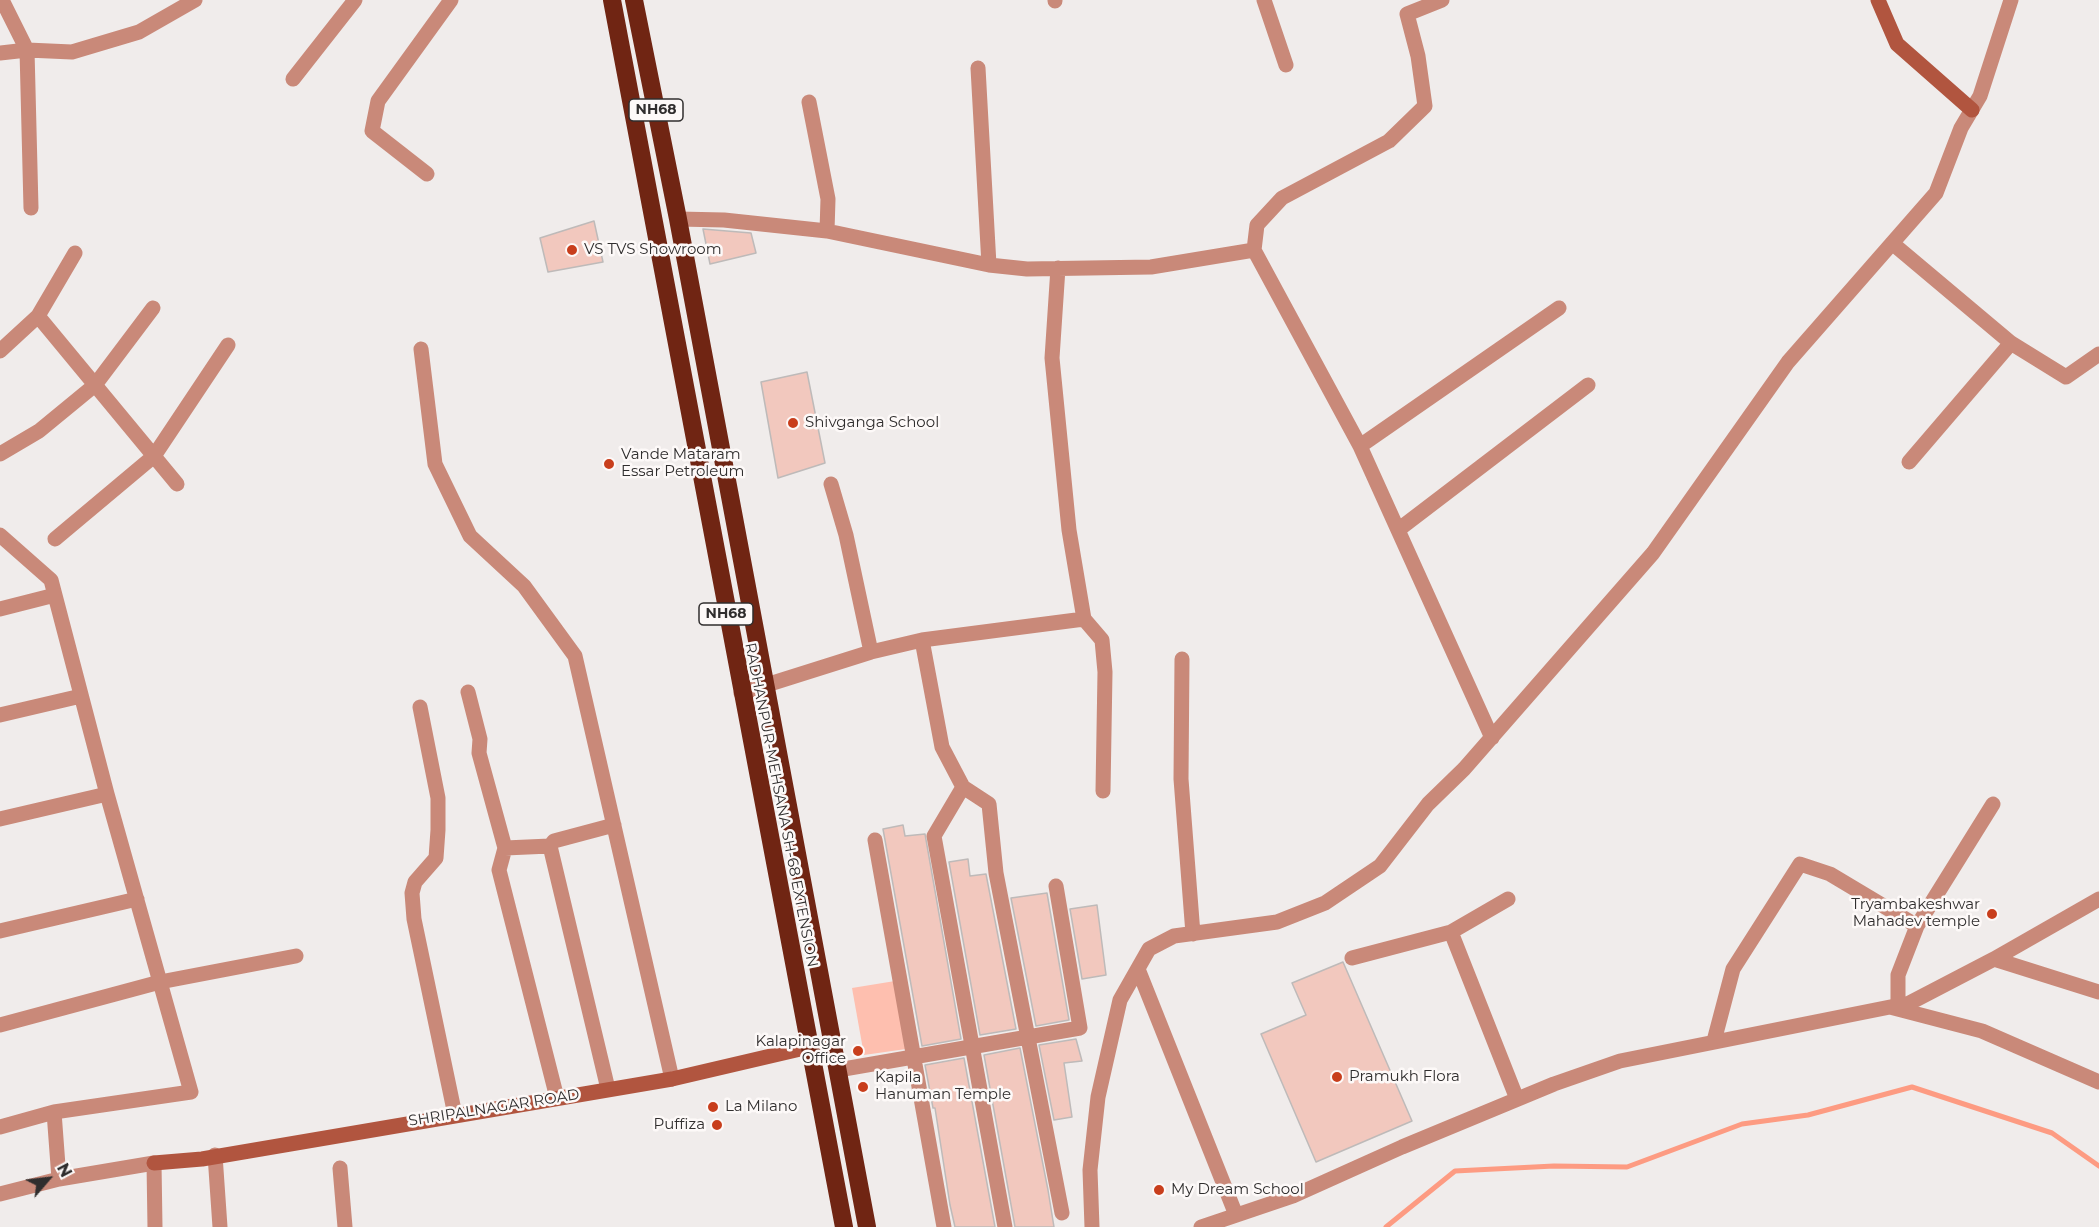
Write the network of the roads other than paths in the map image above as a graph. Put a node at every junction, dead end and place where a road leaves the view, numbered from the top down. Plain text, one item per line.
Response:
1 (2, 0) edge
2 (195, 0) edge
3 (355, 0) edge
4 (451, 0) edge
5 (612, 0) edge
6 (634, 0) edge
7 (1264, 0) edge
8 (1442, 0) edge
9 (1878, 0) edge
10 (2011, 0) edge
11 (27, 50) junction
12 (0, 52) edge
13 (1286, 65) dead end
14 (978, 68) dead end
15 (293, 79) dead end
16 (809, 102) dead end
17 (1971, 110) junction
18 (427, 174) dead end
19 (31, 208) dead end
20 (678, 219) junction
21 (827, 231) junction
22 (1892, 243) junction
23 (1254, 250) junction
24 (75, 253) dead end
25 (989, 265) junction
26 (1058, 268) junction
27 (153, 308) dead end
28 (1559, 308) dead end
29 (38, 316) junction
30 (2011, 343) junction
31 (228, 345) dead end
32 (421, 349) dead end
33 (0, 351) edge
34 (2099, 354) edge
35 (95, 385) junction
36 (1588, 385) dead end
37 (1360, 446) junction
38 (0, 454) edge
39 (154, 456) junction
40 (1910, 462) dead end
41 (177, 484) dead end
42 (831, 484) dead end
43 (1398, 530) junction
44 (0, 535) edge
45 (55, 539) dead end
46 (55, 595) junction
47 (0, 609) edge
48 (1084, 619) junction
49 (922, 640) junction
50 (871, 652) junction
51 (1182, 659) dead end
52 (764, 686) junction
53 (468, 692) dead end
54 (741, 693) junction
55 (81, 696) junction
56 (420, 707) dead end
57 (0, 715) edge
58 (1492, 738) junction
59 (963, 787) junction
60 (1103, 791) dead end
61 (107, 794) junction
62 (1993, 804) dead end
63 (0, 819) edge
64 (614, 825) junction
65 (875, 840) dead end
66 (550, 846) junction
67 (505, 848) junction
68 (1056, 886) dead end
69 (136, 899) junction
70 (1508, 899) dead end
71 (2099, 899) edge
72 (1917, 926) junction
73 (0, 931) edge
74 (1451, 932) junction
75 (1193, 934) junction
76 (296, 956) dead end
77 (1352, 958) dead end
78 (1994, 958) junction
79 (1138, 969) junction
80 (160, 982) junction
81 (2099, 992) edge
82 (1898, 1009) junction
83 (0, 1025) edge
84 (1028, 1037) junction
85 (1714, 1041) junction
86 (832, 1044) junction
87 (809, 1047) junction
88 (972, 1047) junction
89 (914, 1056) junction
90 (838, 1070) junction
91 (672, 1079) junction
92 (2099, 1082) edge
93 (608, 1089) junction
94 (557, 1098) junction
95 (1517, 1099) junction
96 (54, 1112) junction
97 (456, 1115) junction
98 (0, 1127) edge
99 (215, 1155) junction
100 (154, 1163) junction
101 (340, 1168) dead end
102 (59, 1179) junction
103 (0, 1194) edge
104 (1062, 1213) dead end
105 (1236, 1215) junction
106 (155, 1227) edge
107 (220, 1227) edge
108 (345, 1227) edge
109 (844, 1227) edge
110 (867, 1227) edge
111 (944, 1227) edge
112 (1005, 1227) edge
113 (1092, 1227) edge
114 (1201, 1227) edge

1 - 11 street
2 - 11 street
3 - 15 street
4 - 18 street
5 - 54 highway, RADHANPUR-MEHSANA SH-68 EXTENSION / NH68
6 - 20 highway, NH68
7 - 13 street
8 - 23 street
9 - 17 street
10 - 17 street
11 - 12 street
11 - 19 street
14 - 25 street
16 - 21 street
17 - 22 street
20 - 21 street
20 - 52 highway, NH68
21 - 25 street
22 - 30 street
22 - 58 street
23 - 26 street
23 - 37 street
24 - 29 street
25 - 26 street
26 - 48 street
27 - 35 street
28 - 37 street
29 - 33 street
29 - 35 street
30 - 34 street
30 - 40 street
31 - 39 street
32 - 64 street
35 - 38 street
35 - 39 street
36 - 43 street
37 - 43 street
39 - 41 street
39 - 45 street
42 - 50 street
43 - 58 street
44 - 46 street
46 - 47 street
46 - 55 street
48 - 49 street
48 - 60 street
49 - 50 street
49 - 59 street
50 - 52 street
51 - 75 street
52 - 54 street
52 - 86 highway, NH68
53 - 67 street
54 - 87 highway, RADHANPUR-MEHSANA SH-68 EXTENSION / NH68
55 - 57 street
55 - 61 street
56 - 97 street
58 - 75 street
59 - 84 street
59 - 88 street
61 - 63 street
61 - 69 street
62 - 72 street
64 - 66 street
64 - 91 street
65 - 89 street
66 - 67 street
66 - 93 street
67 - 94 street
68 - 84 street
69 - 73 street
69 - 80 street
70 - 74 street
71 - 78 street
72 - 82 street
72 - 85 street
74 - 77 street
74 - 95 street
75 - 79 street
76 - 80 street
78 - 81 street
78 - 82 street
79 - 105 street
79 - 113 street
80 - 83 street
80 - 96 street
82 - 85 street
82 - 92 street
84 - 88 street
84 - 104 street
85 - 95 street
86 - 87 street, SHRIPALNAGAR ROAD
86 - 90 highway, NH68
87 - 91 street, SHRIPALNAGAR ROAD
87 - 109 highway, RADHANPUR-MEHSANA SH-68 EXTENSION / NH68
88 - 89 street
88 - 112 street
89 - 90 street
89 - 111 street
90 - 110 highway, NH68
91 - 93 street, SHRIPALNAGAR ROAD
93 - 94 street, SHRIPALNAGAR ROAD
94 - 97 street, SHRIPALNAGAR ROAD
95 - 105 street
96 - 98 street
96 - 102 street
97 - 99 street, SHRIPALNAGAR ROAD
99 - 100 street, SHRIPALNAGAR ROAD
99 - 107 street
100 - 102 street
100 - 106 street
101 - 108 street
102 - 103 street
105 - 114 street

